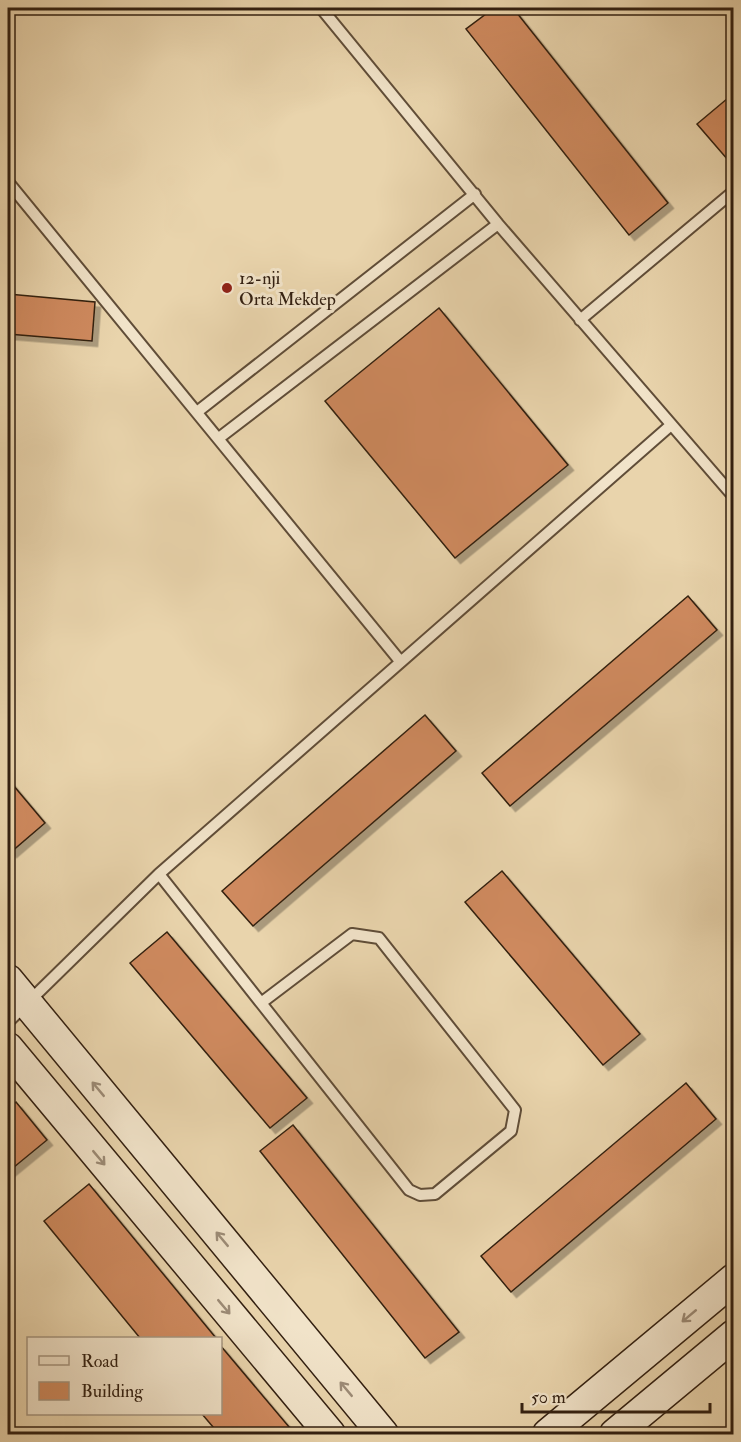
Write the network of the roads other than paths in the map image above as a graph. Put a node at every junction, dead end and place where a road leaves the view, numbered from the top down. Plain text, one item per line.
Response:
1 (321, 8) edge
2 (8, 182) edge
3 (734, 191) edge
4 (475, 194) junction
5 (498, 224) junction
6 (580, 320) junction
7 (196, 412) junction
8 (671, 425) junction
9 (219, 438) junction
10 (734, 497) edge
11 (400, 661) junction
12 (159, 874) junction
13 (8, 980) edge
14 (261, 1003) junction
15 (17, 1012) edge
16 (8, 1048) edge
17 (734, 1279) edge
18 (734, 1335) edge
19 (330, 1434) edge
20 (383, 1434) edge
21 (548, 1434) edge
22 (615, 1434) edge

1 - 4 lane
2 - 7 lane
3 - 6 lane
4 - 5 lane
4 - 7 lane
5 - 6 lane
5 - 9 lane
6 - 8 lane
7 - 9 lane
8 - 10 lane
8 - 11 lane
9 - 11 lane
11 - 12 lane
12 - 14 lane
12 - 15 lane
13 - 15 street
14 - 14 lane
20 -> 15 street
16 -> 19 street
17 -> 21 street
18 - 22 street

